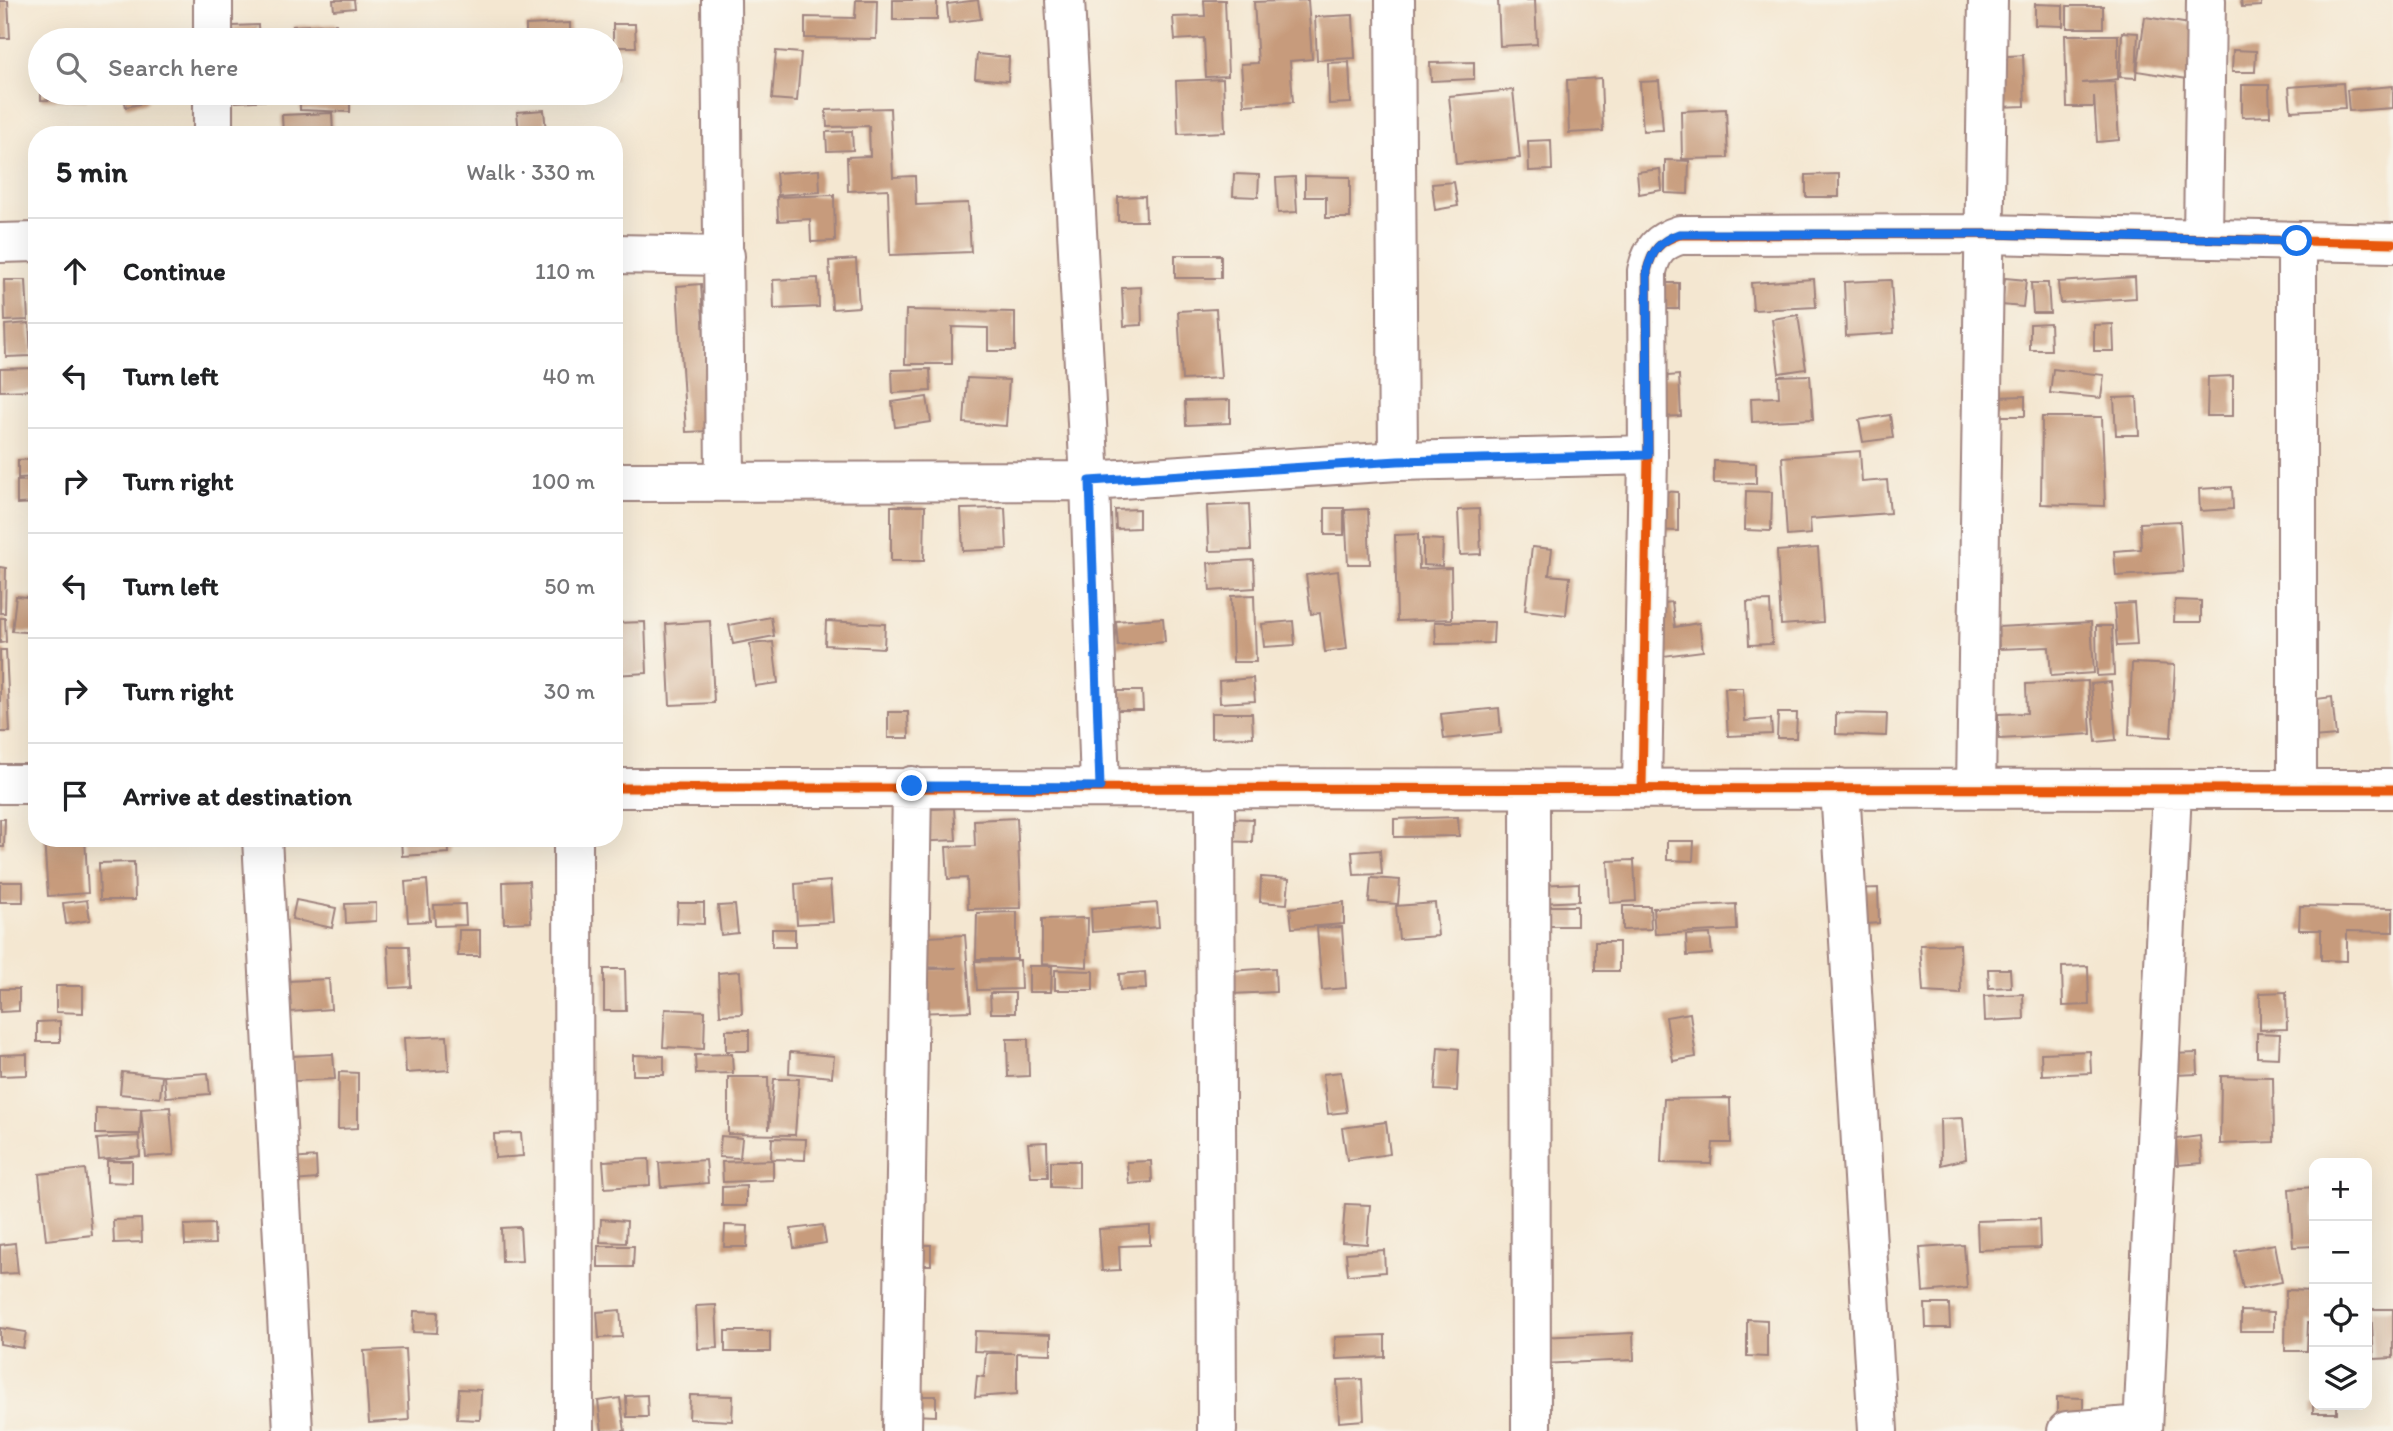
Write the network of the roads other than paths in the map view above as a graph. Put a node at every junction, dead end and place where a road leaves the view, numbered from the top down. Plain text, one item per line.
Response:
1 (213, 0) edge
2 (721, 0) edge
3 (1065, 0) edge
4 (1395, 0) edge
5 (1988, 0) edge
6 (2206, 0) edge
7 (213, 28) edge
8 (213, 105) edge
9 (213, 126) edge
10 (1984, 234) junction
11 (2203, 239) junction
12 (2297, 241) junction
13 (28, 242) edge
14 (0, 243) edge
15 (2393, 243) edge
16 (623, 254) edge
17 (725, 256) junction
18 (1648, 455) junction
19 (1398, 461) junction
20 (725, 481) junction
21 (1090, 481) junction
22 (623, 482) edge
23 (0, 784) edge
24 (28, 784) edge
25 (912, 786) junction
26 (1100, 787) junction
27 (1215, 787) junction
28 (623, 788) edge
29 (1530, 788) junction
30 (1642, 788) junction
31 (1840, 788) junction
32 (1976, 789) junction
33 (2172, 789) junction
34 (2297, 789) junction
35 (2393, 789) edge
36 (262, 847) edge
37 (573, 847) edge
38 (2143, 1428) edge
39 (293, 1431) edge
40 (574, 1431) edge
41 (902, 1431) edge
42 (1217, 1431) edge
43 (1531, 1431) edge
44 (1878, 1431) edge
45 (2067, 1431) edge

1 - 7 street
2 - 17 street
3 - 21 street
4 - 19 street
5 - 10 street
6 - 11 street
8 - 9 street
10 - 11 street
10 - 18 street
10 - 32 street
11 - 12 street
12 - 15 street
12 - 34 street
13 - 14 street
16 - 17 street
17 - 20 street
18 - 19 street
18 - 30 street
19 - 21 street
20 - 21 street
20 - 22 street
21 - 26 street
23 - 24 street
25 - 26 street
25 - 28 street
25 - 41 street
26 - 27 street
27 - 29 street
27 - 42 street
29 - 30 street
29 - 43 street
30 - 31 street
31 - 32 street
31 - 44 street
32 - 33 street
33 - 34 street
33 - 38 street
34 - 35 street
36 - 39 street
37 - 40 street
38 - 45 street

